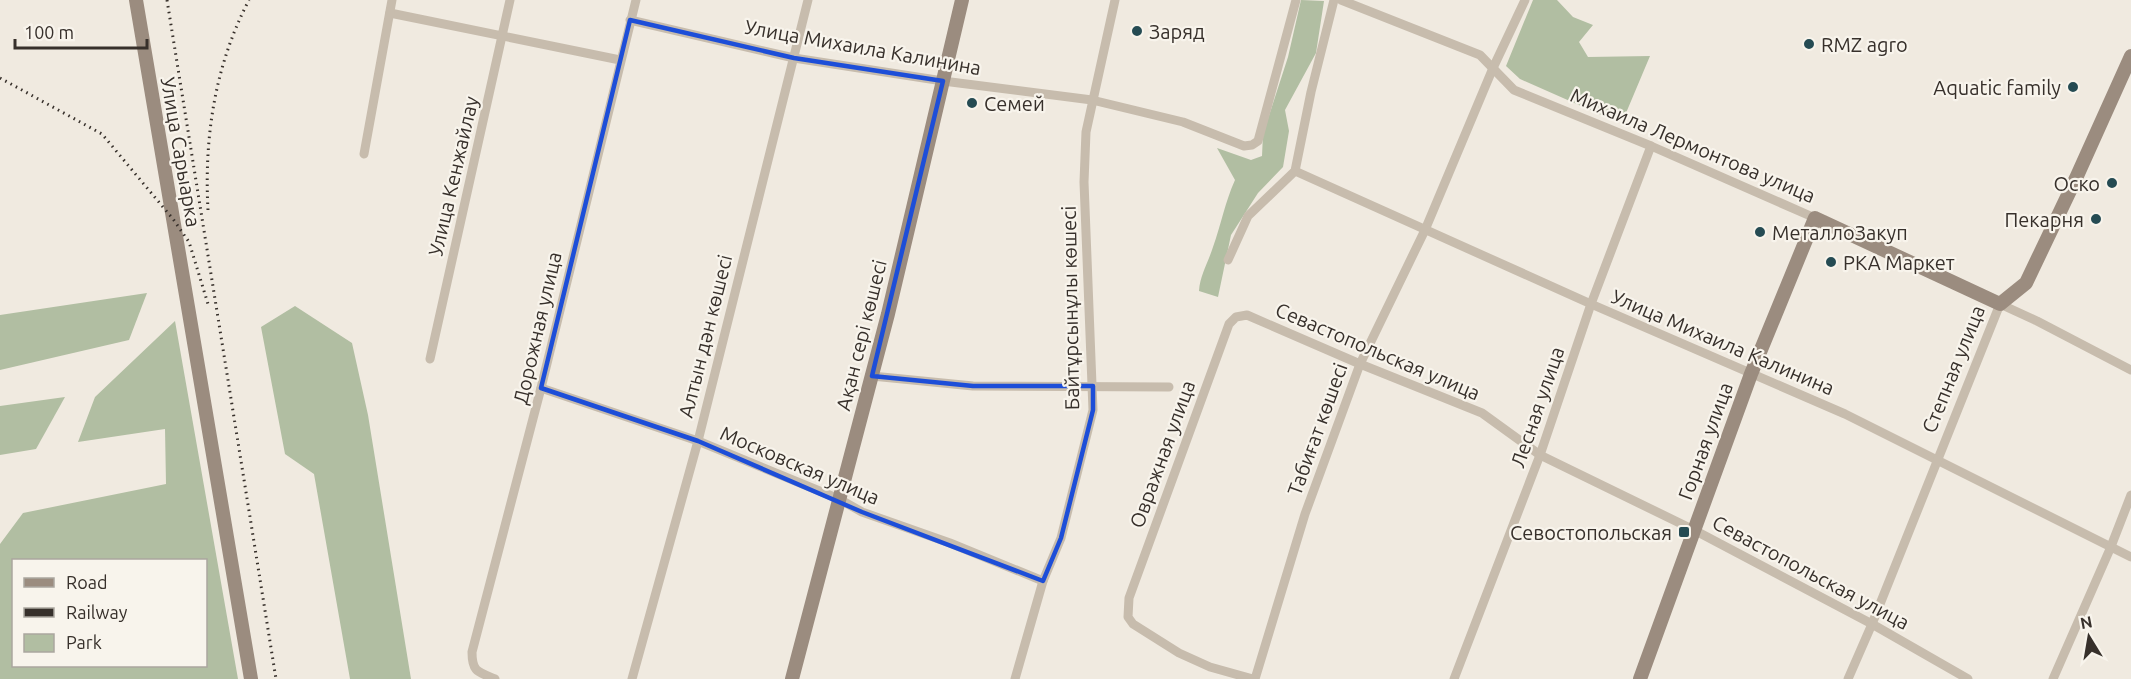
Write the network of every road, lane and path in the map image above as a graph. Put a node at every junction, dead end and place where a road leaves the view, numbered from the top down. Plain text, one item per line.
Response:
1 (136, 0) edge
2 (392, 0) edge
3 (510, 0) edge
4 (636, 0) edge
5 (808, 0) edge
6 (962, 0) edge
7 (1115, 0) edge
8 (1296, 0) edge
9 (1334, 0) edge
10 (1341, 0) edge
11 (1526, 0) edge
12 (390, 13) junction
13 (630, 20) junction
14 (503, 37) junction
15 (2131, 56) edge
16 (794, 58) junction
17 (620, 60) junction
18 (1493, 68) junction
19 (943, 81) junction
20 (2126, 81) edge
21 (1092, 100) junction
22 (1651, 146) junction
23 (364, 154) dead end
24 (1295, 171) junction
25 (1815, 218) junction
26 (1425, 230) junction
27 (1228, 260) dead end
28 (1591, 304) junction
29 (2000, 304) junction
30 (1247, 315) joint
31 (430, 359) dead end
32 (1360, 364) junction
33 (2131, 370) edge
34 (1750, 374) junction
35 (872, 376) junction
36 (1092, 386) junction
37 (1168, 387) dead end
38 (541, 388) junction
39 (698, 441) junction
40 (1540, 455) junction
41 (1936, 460) junction
42 (2131, 495) edge
43 (839, 500) junction
44 (1694, 530) junction
45 (2110, 549) junction
46 (2131, 557) edge
47 (1043, 581) junction
48 (1872, 624) junction
49 (251, 679) edge
50 (495, 679) edge
51 (632, 679) edge
52 (792, 679) edge
53 (1015, 679) edge
54 (1254, 679) edge
55 (1454, 679) edge
56 (1640, 679) edge
57 (1848, 679) edge
58 (1968, 679) edge
59 (2053, 679) edge

1 - 49 street, Улица Сарыарка
2 - 12 street
3 - 14 street, Улица Кенжайлау
4 - 13 street, Дорожная улица
5 - 16 street, Алтын дән көшесі
6 - 19 street, Ақан сері көшесі
7 - 21 street, Байтұрсынұлы көшесі
8 - 21 street
9 - 24 street
10 - 18 street, Михаила Лермонтова улица
11 - 18 street, Табиғат көшесі
12 - 14 street
12 - 23 street
13 - 16 street, Улица Михаила Калинина
13 - 17 street, Дорожная улица
14 - 17 street
14 - 31 street, Улица Кенжайлау
15 - 20 street, Степная улица
16 - 19 street, Улица Михаила Калинина
16 - 39 street, Алтын дән көшесі
17 - 38 street, Дорожная улица
18 - 22 street, Михаила Лермонтова улица
18 - 26 street, Табиғат көшесі
19 - 21 street, Улица Михаила Калинина
19 - 35 street, Ақан сері көшесі
20 - 29 street, Степная улица
21 - 36 street, Байтұрсынұлы көшесі
22 - 25 street, Михаила Лермонтова улица
22 - 28 street, Лесная улица
24 - 26 street, Улица Михаила Калинина
24 - 27 street
25 - 29 street, Михаила Лермонтова улица
25 - 34 street, Горная улица
26 - 28 street, Улица Михаила Калинина
26 - 32 street, Табиғат көшесі
28 - 34 street, Улица Михаила Калинина
28 - 40 street, Лесная улица
29 - 33 street, Михаила Лермонтова улица
29 - 41 street, Степная улица
30 - 32 street, Севастопольская улица
30 - 54 street, Овражная улица
32 - 40 street, Севастопольская улица
32 - 54 street, Табиғат көшесі
34 - 41 street, Улица Михаила Калинина
34 - 44 street, Горная улица
35 - 36 street
35 - 43 street, Ақан сері көшесі
36 - 37 street
36 - 47 street, Байтұрсынұлы көшесі
38 - 39 street, Московская улица
38 - 50 street, Дорожная улица
39 - 43 street, Московская улица
39 - 51 street, Алтын дән көшесі
40 - 44 street, Севастопольская улица
40 - 55 street, Лесная улица
41 - 45 street, Улица Михаила Калинина
41 - 48 street, Степная улица
42 - 45 street
43 - 47 street, Московская улица
43 - 52 street, Ақан сері көшесі
44 - 48 street, Севастопольская улица
44 - 56 street, Горная улица
45 - 46 street, Улица Михаила Калинина
45 - 59 street
47 - 53 street, Байтұрсынұлы көшесі
48 - 57 street, Степная улица
48 - 58 street, Севастопольская улица

